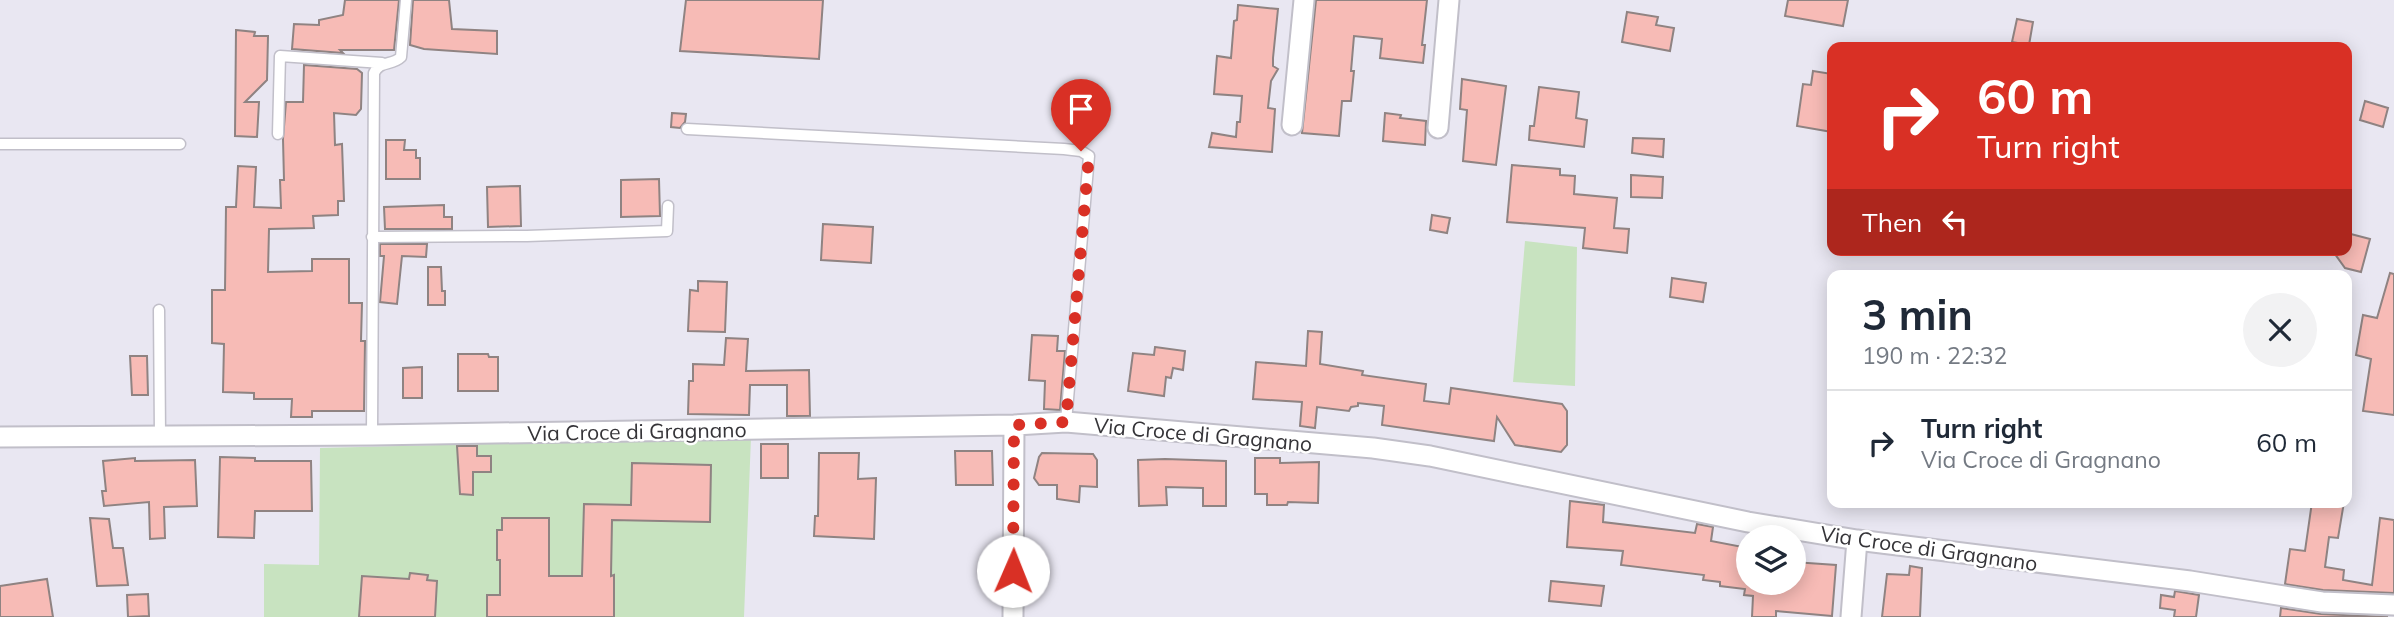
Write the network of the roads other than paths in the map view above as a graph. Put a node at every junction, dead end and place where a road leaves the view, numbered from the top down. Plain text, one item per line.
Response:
1 (406, 0) edge
2 (1304, 0) edge
3 (1449, 0) edge
4 (383, 63) junction
5 (1292, 125) dead end
6 (1438, 128) dead end
7 (687, 129) dead end
8 (278, 134) dead end
9 (0, 144) edge
10 (180, 144) dead end
11 (668, 206) dead end
12 (372, 237) junction
13 (159, 310) dead end
14 (1066, 422) junction
15 (1014, 425) junction
16 (372, 435) junction
17 (160, 436) junction
18 (0, 437) edge
19 (1857, 540) junction
20 (2394, 605) edge
21 (1013, 617) edge
22 (1851, 617) edge

1 - 4 lane
2 - 5 street
3 - 6 street
4 - 8 lane
4 - 12 lane
7 - 14 lane
9 - 10 lane
11 - 12 lane
12 - 16 lane
13 - 17 lane
14 - 15 street, Via Croce di Gragnano
14 - 19 street, Via Croce di Gragnano
15 - 16 street, Via Croce di Gragnano
15 - 21 street
16 - 17 street, Via Croce di Gragnano
17 - 18 street, Via Croce di Gragnano
19 - 20 street, Via Croce di Gragnano
19 - 22 street

